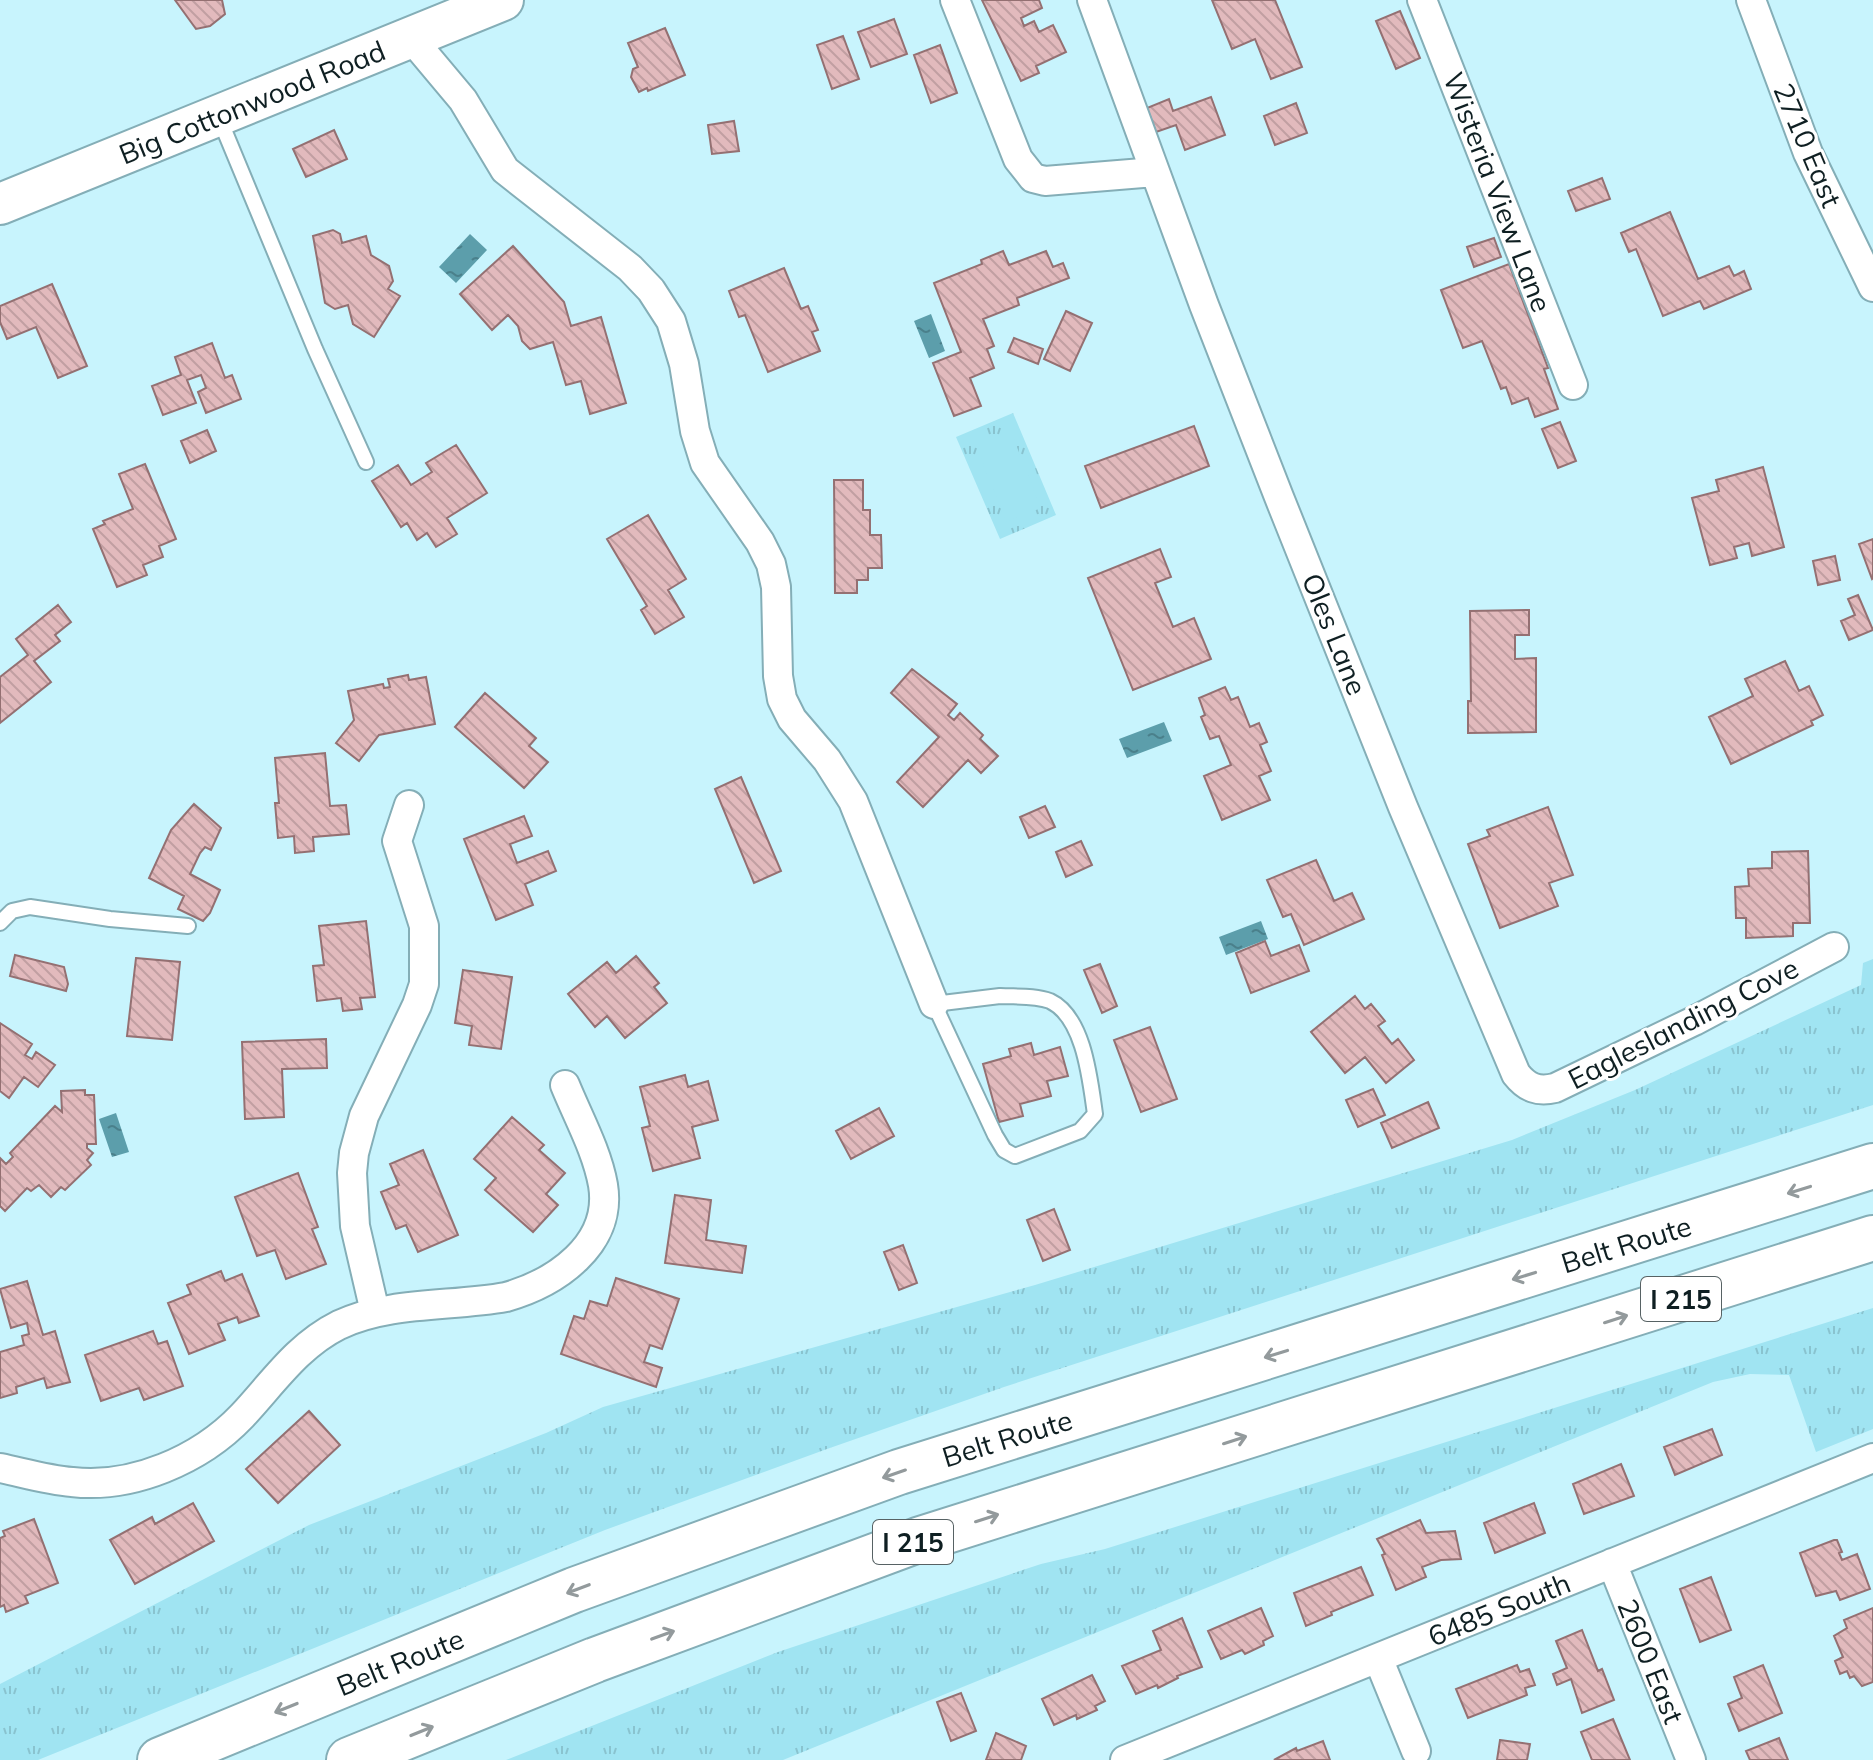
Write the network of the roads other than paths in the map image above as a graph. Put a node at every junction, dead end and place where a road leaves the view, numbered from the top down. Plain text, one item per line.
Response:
1 (503, 0) edge
2 (955, 0) edge
3 (1092, 0) edge
4 (1422, 0) edge
5 (1751, 0) edge
6 (411, 38) junction
7 (218, 115) junction
8 (1155, 172) junction
9 (0, 204) edge
10 (1873, 287) edge
11 (1573, 385) dead end
12 (366, 462) dead end
13 (409, 805) dead end
14 (0, 923) edge
15 (188, 926) dead end
16 (1834, 947) dead end
17 (934, 1004) junction
18 (565, 1085) dead end
19 (1531, 1088) joint
20 (1873, 1166) edge
21 (1873, 1238) edge
22 (375, 1312) junction
23 (1873, 1458) edge
24 (0, 1468) edge
25 (1612, 1563) junction
26 (1378, 1658) junction
27 (1416, 1751) dead end
28 (160, 1760) edge
29 (349, 1760) edge
30 (1125, 1760) edge
31 (1691, 1760) edge

1 - 6 main road, Big Cottonwood Road
2 - 8 street
3 - 8 street, Oles Lane
4 - 11 street, Wisteria View Lane
5 - 10 street, 2710 East
6 - 7 main road, Big Cottonwood Road
6 - 17 street
7 - 9 main road, Big Cottonwood Road
7 - 12 lane
8 - 19 street, Oles Lane
13 - 22 street
14 - 15 lane
16 - 19 street, Eagleslanding Cove
17 - 17 lane
18 - 22 street
20 -> 28 highway, Belt Route / I 215
29 -> 21 highway, I 215
22 - 24 street
23 - 25 street, 6485 South
25 - 26 street, 6485 South
25 - 31 street, 2600 East
26 - 27 street
26 - 30 street, 6485 South

